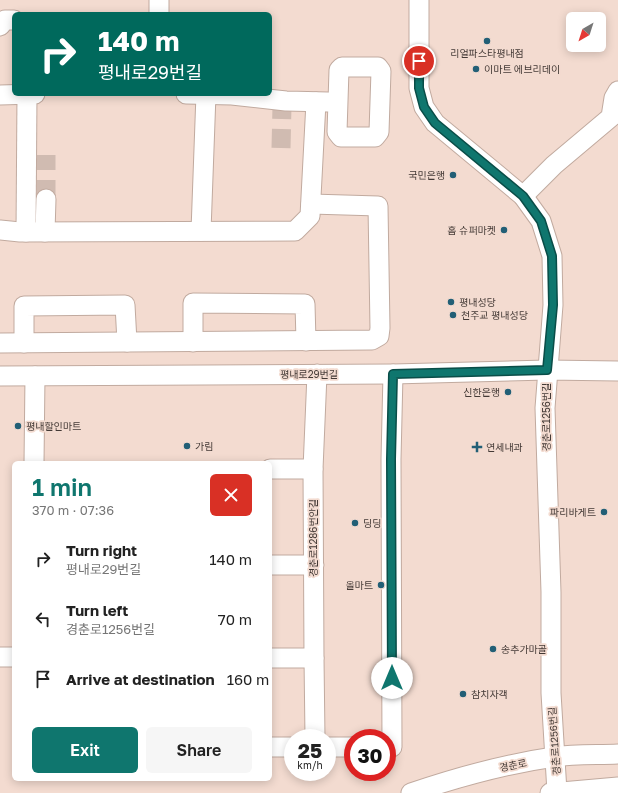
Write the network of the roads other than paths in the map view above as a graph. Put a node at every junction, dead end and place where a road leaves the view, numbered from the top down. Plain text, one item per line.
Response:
1 (159, 0) edge
2 (419, 0) edge
3 (159, 12) edge
4 (12, 20) edge
5 (0, 26) edge
6 (618, 90) edge
7 (0, 95) edge
8 (12, 95) edge
9 (27, 96) edge
10 (206, 96) edge
11 (238, 96) edge
12 (316, 102) junction
13 (338, 103) dead end
14 (614, 117) edge
15 (523, 196) junction
16 (46, 200) tunnel mouth
17 (311, 204) junction
18 (0, 230) edge
19 (201, 230) junction
20 (26, 232) junction
21 (45, 232) junction
22 (306, 341) junction
23 (127, 342) junction
24 (193, 342) junction
25 (0, 343) edge
26 (24, 343) junction
27 (547, 370) junction
28 (618, 371) edge
29 (317, 374) junction
30 (393, 374) junction
31 (0, 376) edge
32 (35, 376) junction
33 (34, 461) edge
34 (272, 469) edge
35 (313, 469) junction
36 (272, 565) edge
37 (314, 565) junction
38 (0, 657) edge
39 (12, 657) edge
40 (272, 658) edge
41 (314, 658) junction
42 (315, 729) edge
43 (392, 729) edge
44 (272, 747) edge
45 (284, 747) edge
46 (618, 754) edge
47 (555, 757) junction
48 (618, 787) edge
49 (553, 792) edge
50 (411, 793) edge

1 - 3 street
2 - 15 street, 경춘로1256번길
4 - 5 street
6 - 14 street
7 - 8 street
9 - 20 street
10 - 19 street
11 - 12 street
12 - 13 street
12 - 17 street
14 - 15 street
15 - 27 street, 경춘로1256번길
16 - 21 street
17 - 19 street
17 - 22 street
18 - 20 street
19 - 21 street
20 - 21 street
22 - 24 street
22 - 24 street
23 - 24 street
23 - 26 street
23 - 26 street
25 - 26 street
27 - 28 street, 평내로29번길
27 - 30 street, 평내로29번길
27 - 47 street, 경춘로1256번길
29 - 30 street, 평내로29번길
29 - 32 street, 평내로29번길
29 - 35 street, 경춘로1286번안길
30 - 43 street
31 - 32 street, 평내로29번길
32 - 33 street
34 - 35 street
35 - 37 street, 경춘로1286번안길
36 - 37 street
37 - 41 street, 경춘로1286번안길
38 - 39 street
40 - 41 street
41 - 42 street, 경춘로1286번안길
44 - 45 street
46 - 47 street, 경춘로
47 - 49 street, 경춘로1256번길
47 - 50 street, 경춘로
48 - 49 street

